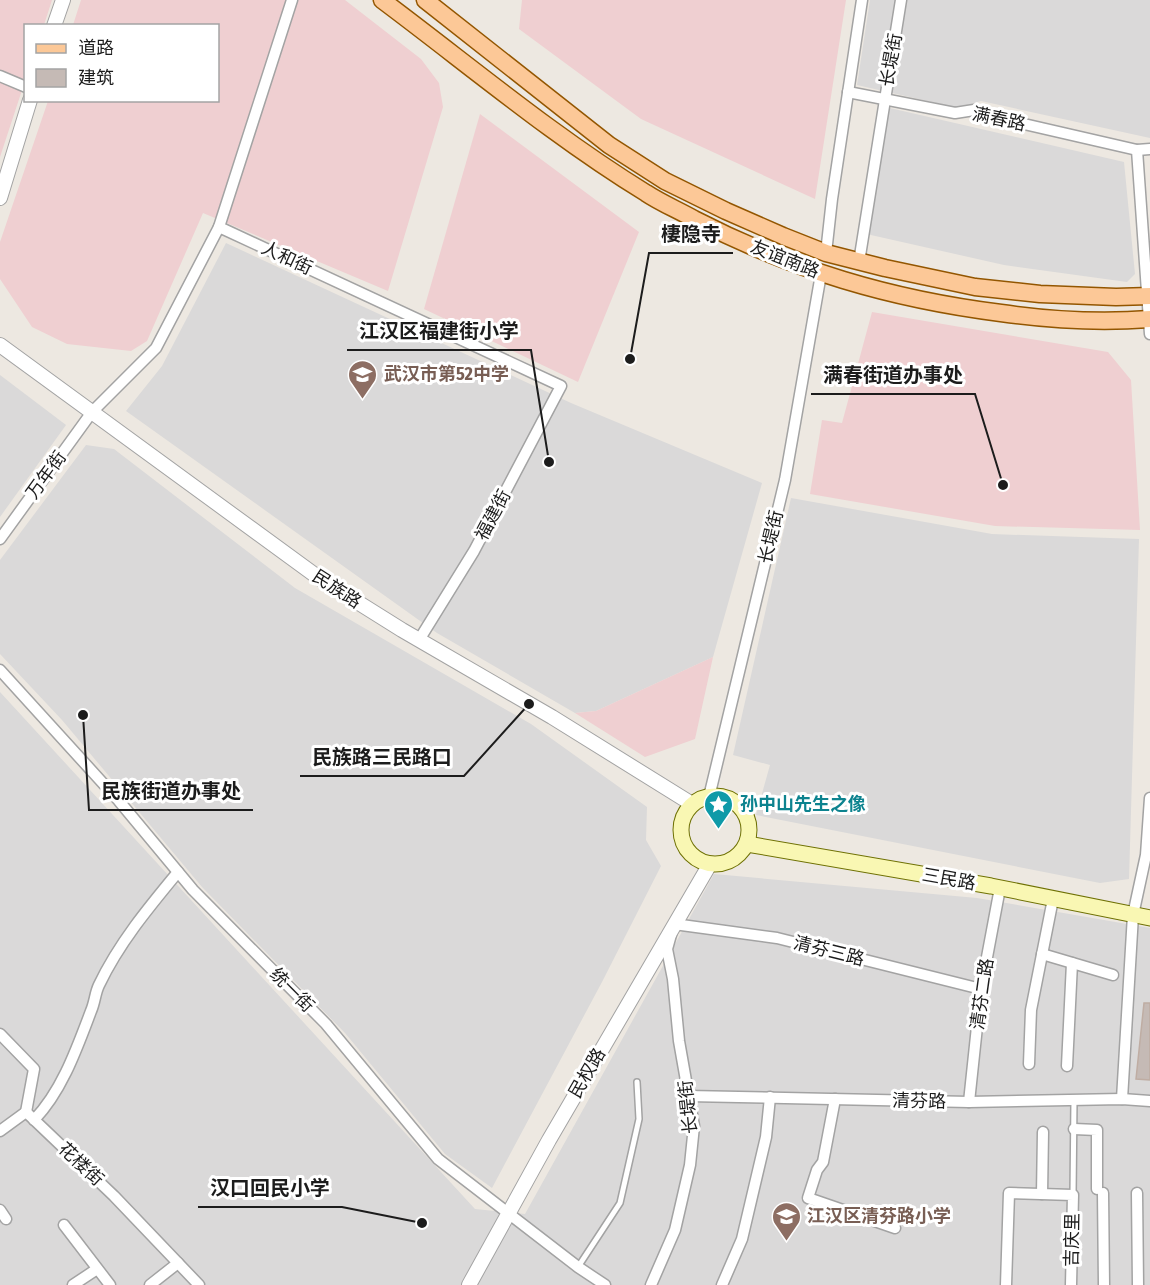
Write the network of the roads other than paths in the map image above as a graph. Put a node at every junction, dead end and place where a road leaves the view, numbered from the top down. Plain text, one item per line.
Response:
1 (63, 0) edge
2 (292, 0) edge
3 (382, 0) edge
4 (425, 0) edge
5 (862, 0) edge
6 (901, 0) edge
7 (55, 24) edge
8 (0, 76) edge
9 (24, 86) edge
10 (848, 92) junction
11 (884, 99) junction
12 (29, 102) edge
13 (1150, 149) edge
14 (1137, 150) junction
15 (0, 198) edge
16 (219, 227) junction
17 (826, 253) junction
18 (859, 262) junction
19 (821, 274) junction
20 (1149, 296) edge
21 (1150, 324) edge
22 (0, 345) edge
23 (561, 386) joint
24 (92, 412) junction
25 (0, 539) edge
26 (418, 640) junction
27 (0, 670) edge
28 (709, 797) junction
29 (1150, 798) edge
30 (692, 804) junction
31 (747, 844) junction
32 (710, 864) junction
33 (178, 872) junction
34 (1000, 888) junction
35 (1053, 899) junction
36 (1133, 915) junction
37 (1150, 918) edge
38 (674, 924) junction
39 (1042, 954) junction
40 (1072, 963) junction
41 (1113, 975) dead end
42 (981, 989) junction
43 (0, 1034) edge
44 (1029, 1064) dead end
45 (1067, 1066) dead end
46 (637, 1082) dead end
47 (688, 1096) junction
48 (770, 1097) junction
49 (835, 1099) junction
50 (1122, 1099) junction
51 (1074, 1100) junction
52 (1150, 1101) edge
53 (969, 1102) junction
54 (26, 1112) junction
55 (34, 1120) junction
56 (1074, 1129) junction
57 (0, 1131) edge
58 (1042, 1132) dead end
59 (1137, 1193) dead end
60 (1042, 1194) junction
61 (1073, 1195) junction
62 (509, 1212) junction
63 (64, 1225) dead end
64 (895, 1228) dead end
65 (178, 1263) junction
66 (578, 1267) junction
67 (97, 1269) junction
68 (73, 1285) edge
69 (110, 1285) edge
70 (150, 1285) edge
71 (199, 1285) edge
72 (469, 1285) edge
73 (605, 1285) edge
74 (651, 1285) edge
75 (722, 1285) edge
76 (1006, 1285) edge
77 (1071, 1285) edge
78 (1104, 1285) edge
79 (1138, 1285) edge

1 - 7 street
2 - 16 street
3 - 19 main road, 友谊南路
4 - 17 main road, 友谊南路
5 - 10 street
6 - 11 street, 长堤街
8 - 9 street
10 - 11 street, 满春路
10 - 17 street
11 - 14 street, 满春路
11 - 18 street, 长堤街
12 - 15 street
13 - 14 street, 满春路
14 - 20 street
16 - 23 street, 人和街
16 - 24 street
17 - 18 main road, 友谊南路
18 - 20 main road, 友谊南路
19 - 21 main road, 友谊南路
19 - 28 street, 长堤街
20 - 21 street
22 - 24 street, 民族路
23 - 26 street, 福建街
24 - 25 street, 万年街
24 - 26 street, 民族路
26 - 30 street, 民族路
27 - 33 street, 统一街
28 - 30 main road
28 - 31 main road
29 - 36 street
30 - 32 main road
31 - 32 main road
31 - 34 main road, 三民路
32 - 38 street, 民权路
33 - 55 street
33 - 62 street, 统一街
34 - 35 main road, 三民路
34 - 42 street, 清芬二路
35 - 36 main road, 三民路
35 - 39 street
36 - 37 main road, 三民路
36 - 50 street
38 - 42 street, 清芬三路
38 - 47 street, 长堤街
38 - 62 street, 民权路
39 - 40 street
39 - 44 street
40 - 41 street
40 - 45 street
42 - 53 street, 清芬二路
43 - 54 street
46 - 66 lane
47 - 48 street, 清芬路
47 - 74 street, 长堤街
48 - 49 street, 清芬路
48 - 75 street
49 - 53 street, 清芬路
49 - 64 street
50 - 51 street, 清芬路
50 - 52 street, 清芬路
51 - 53 street, 清芬路
51 - 56 lane
54 - 55 street, 花楼街
54 - 57 street
55 - 65 street, 花楼街
56 - 61 lane
56 - 78 street
58 - 60 street
59 - 79 street
60 - 61 street
60 - 76 street
61 - 77 street, 吉庆里
62 - 66 street, 统一街
62 - 72 street, 民权路
63 - 67 street
65 - 70 street
65 - 71 street, 花楼街
66 - 73 street, 统一街
67 - 68 street
67 - 69 street

